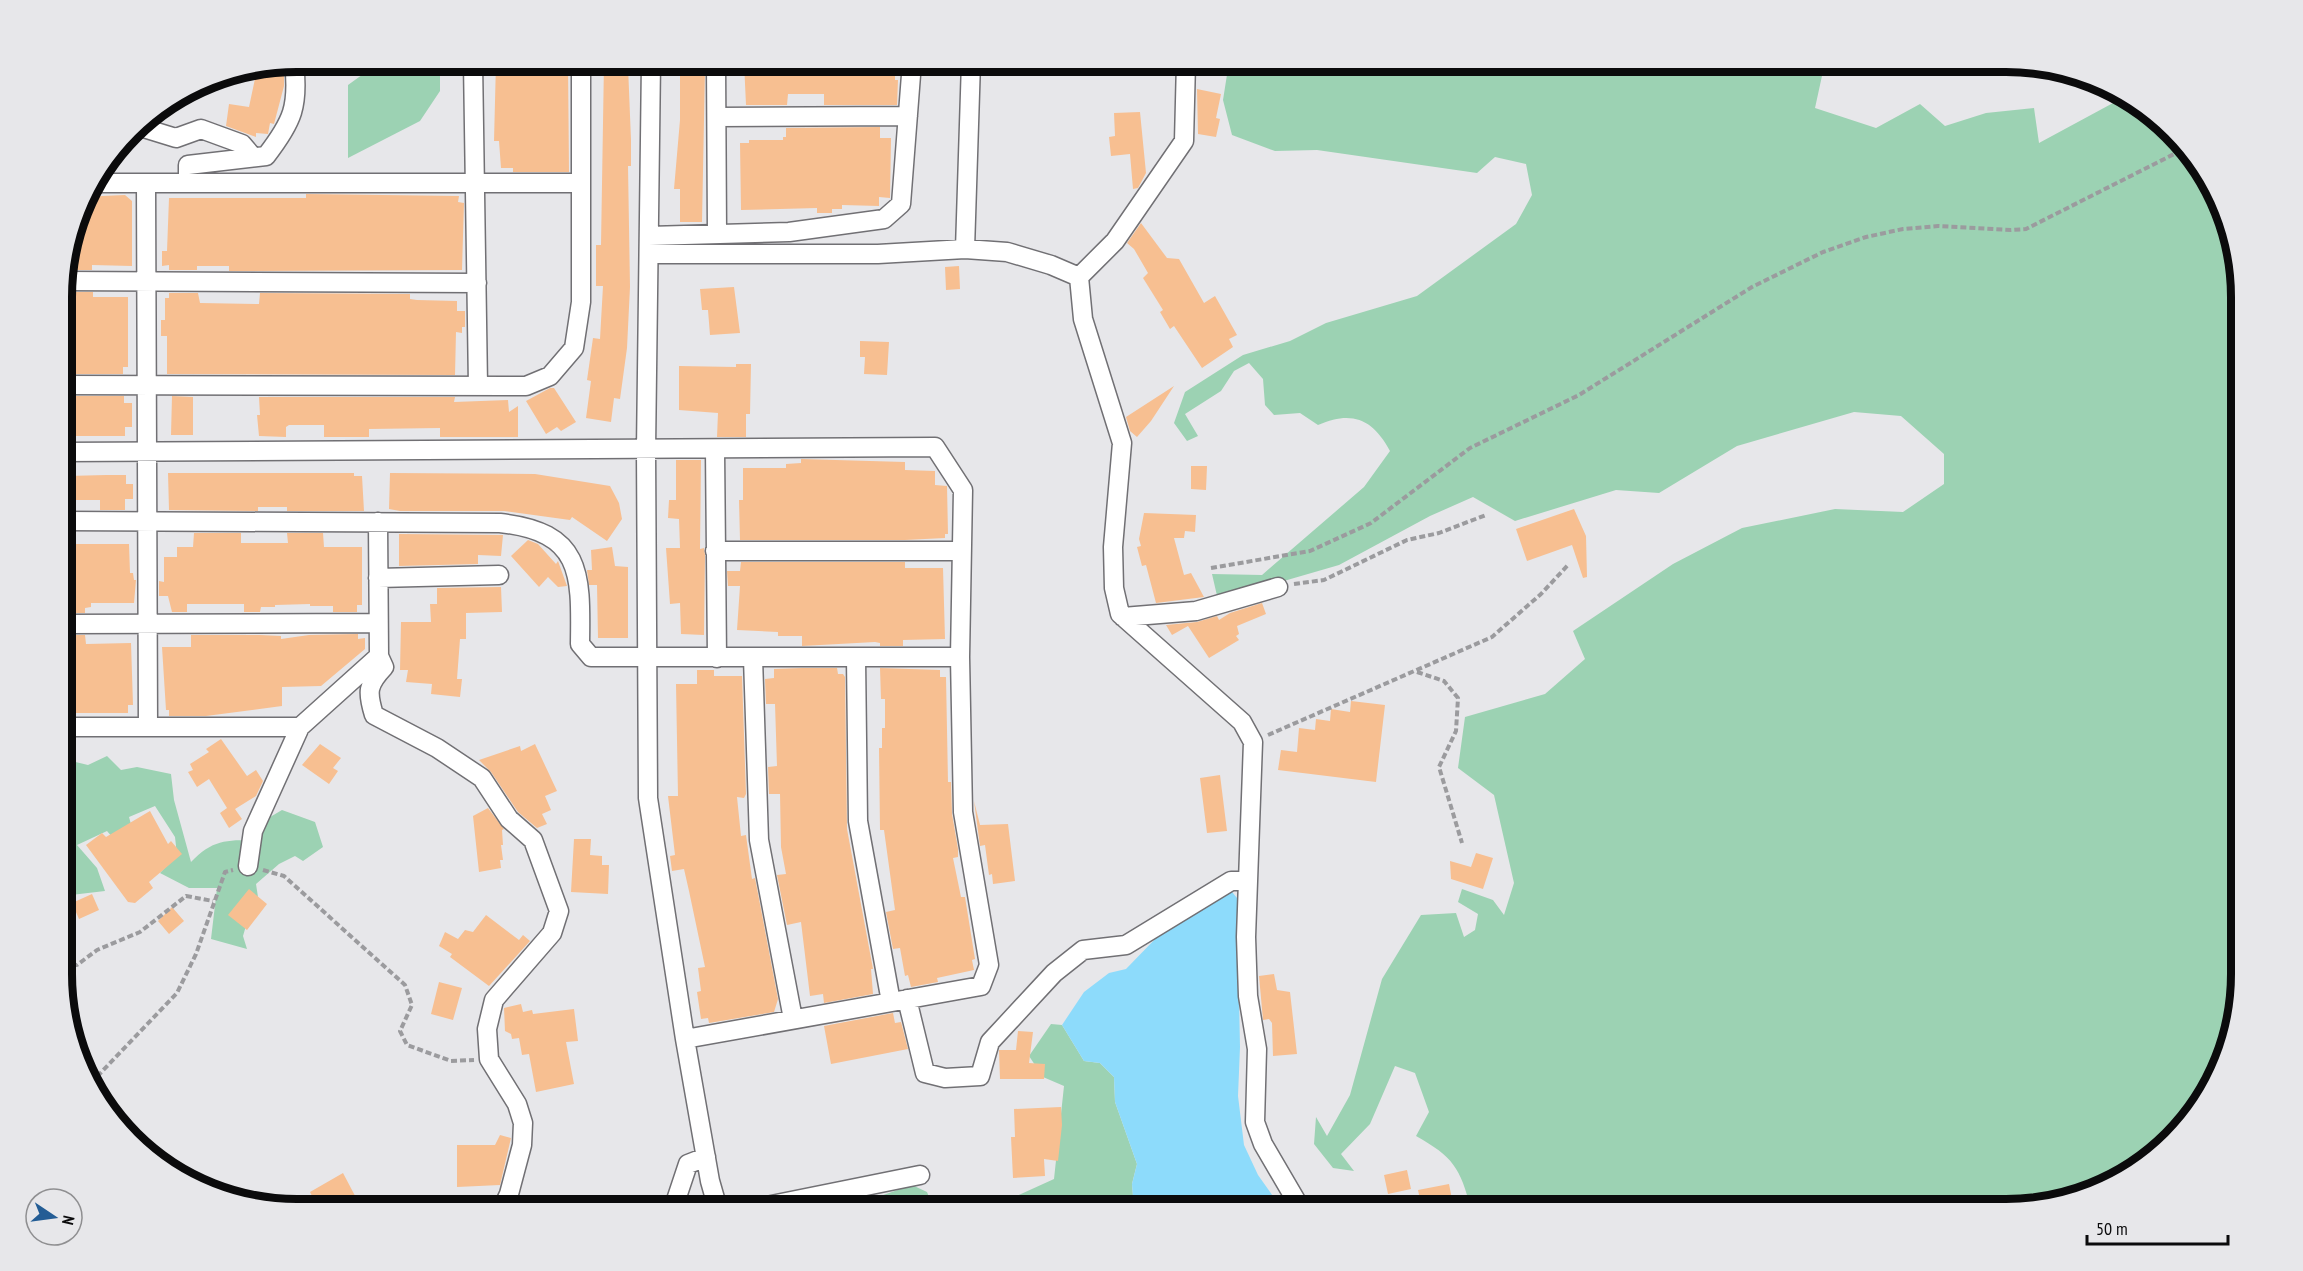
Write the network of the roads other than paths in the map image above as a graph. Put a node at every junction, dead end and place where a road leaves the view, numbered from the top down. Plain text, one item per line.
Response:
1 (295, 72) edge
2 (473, 72) edge
3 (581, 72) edge
4 (651, 72) edge
5 (716, 72) edge
6 (911, 72) edge
7 (971, 72) edge
8 (1186, 72) edge
9 (908, 116) junction
10 (717, 117) junction
11 (148, 129) edge
12 (253, 158) junction
13 (103, 183) edge
14 (146, 183) junction
15 (188, 183) junction
16 (475, 183) junction
17 (580, 183) junction
18 (717, 234) junction
19 (649, 245) junction
20 (965, 249) junction
21 (1079, 277) junction
22 (72, 282) edge
23 (145, 282) junction
24 (477, 283) junction
25 (72, 385) edge
26 (146, 386) junction
27 (478, 386) junction
28 (646, 450) junction
29 (715, 450) junction
30 (72, 452) edge
31 (147, 452) junction
32 (72, 521) edge
33 (378, 522) junction
34 (147, 523) junction
35 (716, 551) junction
36 (962, 551) junction
37 (499, 575) dead end
38 (378, 578) junction
39 (1278, 586) road end
40 (1123, 616) junction
41 (378, 623) junction
42 (72, 624) edge
43 (147, 625) junction
44 (379, 657) junction
45 (960, 657) junction
46 (647, 658) junction
47 (717, 658) junction
48 (753, 658) junction
49 (856, 658) junction
50 (72, 727) edge
51 (148, 727) junction
52 (300, 727) junction
53 (248, 866) road end
54 (1248, 881) junction
55 (899, 1000) junction
56 (793, 1019) junction
57 (685, 1039) junction
58 (706, 1157) junction
59 (920, 1175) dead end
60 (507, 1199) edge
61 (676, 1199) edge
62 (716, 1199) edge
63 (801, 1199) edge
64 (1295, 1199) edge

1 - 12 street
2 - 16 street
3 - 17 street
4 - 19 street
5 - 10 street
6 - 9 street
7 - 20 street
8 - 21 street
9 - 10 street
9 - 18 street
10 - 18 street
11 - 12 street
12 - 15 street
13 - 14 street
14 - 15 street
14 - 23 street
15 - 16 street
16 - 17 street
16 - 24 street
17 - 27 street
18 - 19 street
19 - 20 street
19 - 28 street
20 - 21 street
21 - 40 street
22 - 23 street
23 - 24 street
23 - 26 street
24 - 27 street
25 - 26 street
26 - 27 street
26 - 31 street
28 - 29 street
28 - 31 street
28 - 46 street
29 - 35 street
29 - 36 street
30 - 31 street
31 - 34 street
32 - 34 street
33 - 34 street
33 - 38 street
33 - 46 street
34 - 43 street
35 - 36 street
35 - 47 street
36 - 45 street
37 - 38 street
38 - 41 street
39 - 40 street
40 - 54 street
41 - 43 street
41 - 44 street
42 - 43 street
43 - 51 street
44 - 52 street
44 - 60 street
45 - 49 street
45 - 55 street
46 - 47 street
46 - 57 street
47 - 48 street
48 - 49 street
48 - 56 street
49 - 55 street
50 - 51 street
51 - 52 street
52 - 53 street
54 - 55 street
54 - 64 street
55 - 56 street
56 - 57 street
57 - 58 street
58 - 61 street
58 - 62 street
59 - 63 street

